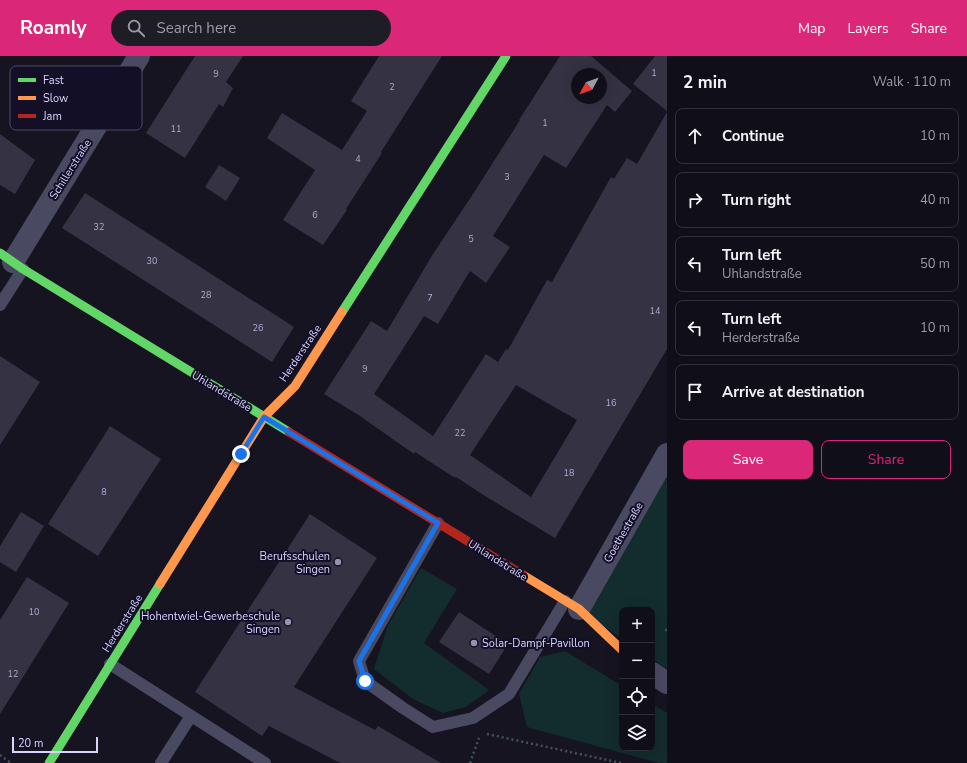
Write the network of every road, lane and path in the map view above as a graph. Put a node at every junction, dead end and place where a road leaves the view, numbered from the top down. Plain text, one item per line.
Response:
1 (139, 56) edge
2 (506, 56) edge
3 (133, 66) edge
4 (93, 130) edge
5 (12, 262) edge
6 (0, 305) edge
7 (264, 417) junction
8 (667, 454) edge
9 (438, 523) junction
10 (572, 605) junction
11 (619, 647) edge
12 (110, 664) junction
13 (655, 675) edge
14 (667, 683) edge
15 (191, 716) junction
16 (481, 732) dead end
17 (0, 755) edge
18 (260, 761) edge
19 (11, 763) edge
20 (49, 763) edge
21 (161, 763) edge
22 (621, 763) edge

1 - 3 street, Schillerstraße
2 - 7 street, Herderstraße
4 - 5 street, Schillerstraße
5 - 6 lane
5 - 7 street, Uhlandstraße
7 - 9 street, Uhlandstraße
7 - 12 street, Herderstraße
8 - 10 street, Goethestraße
9 - 10 street, Uhlandstraße
9 - 10 lane
10 - 11 street, Uhlandstraße
12 - 15 lane
12 - 20 street, Herderstraße
13 - 14 street
15 - 18 lane
15 - 21 lane
16 - 22 path
17 - 19 path

